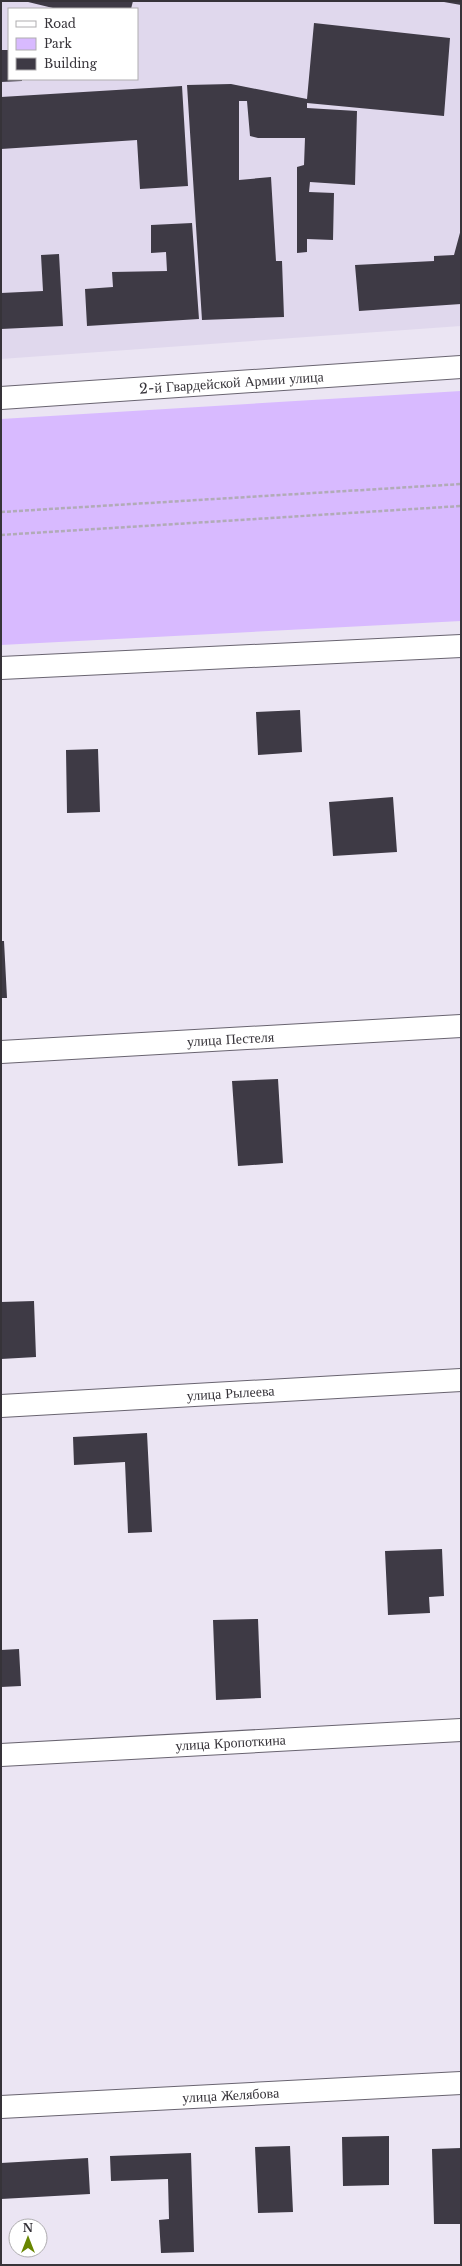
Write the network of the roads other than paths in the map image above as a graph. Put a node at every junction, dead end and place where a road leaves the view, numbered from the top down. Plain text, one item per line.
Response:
1 (461, 367) edge
2 (1, 398) edge
3 (461, 646) edge
4 (1, 668) edge
5 (461, 1026) edge
6 (1, 1052) edge
7 (461, 1380) edge
8 (1, 1406) edge
9 (461, 1730) edge
10 (1, 1755) edge
11 (461, 2083) edge
12 (1, 2107) edge

1 - 2 street, 2-й Гвардейской Армии улица
3 - 4 street
5 - 6 street, улица Пестеля
7 - 8 street, улица Рылеева
9 - 10 street, улица Кропоткина
11 - 12 street, улица Желябова

